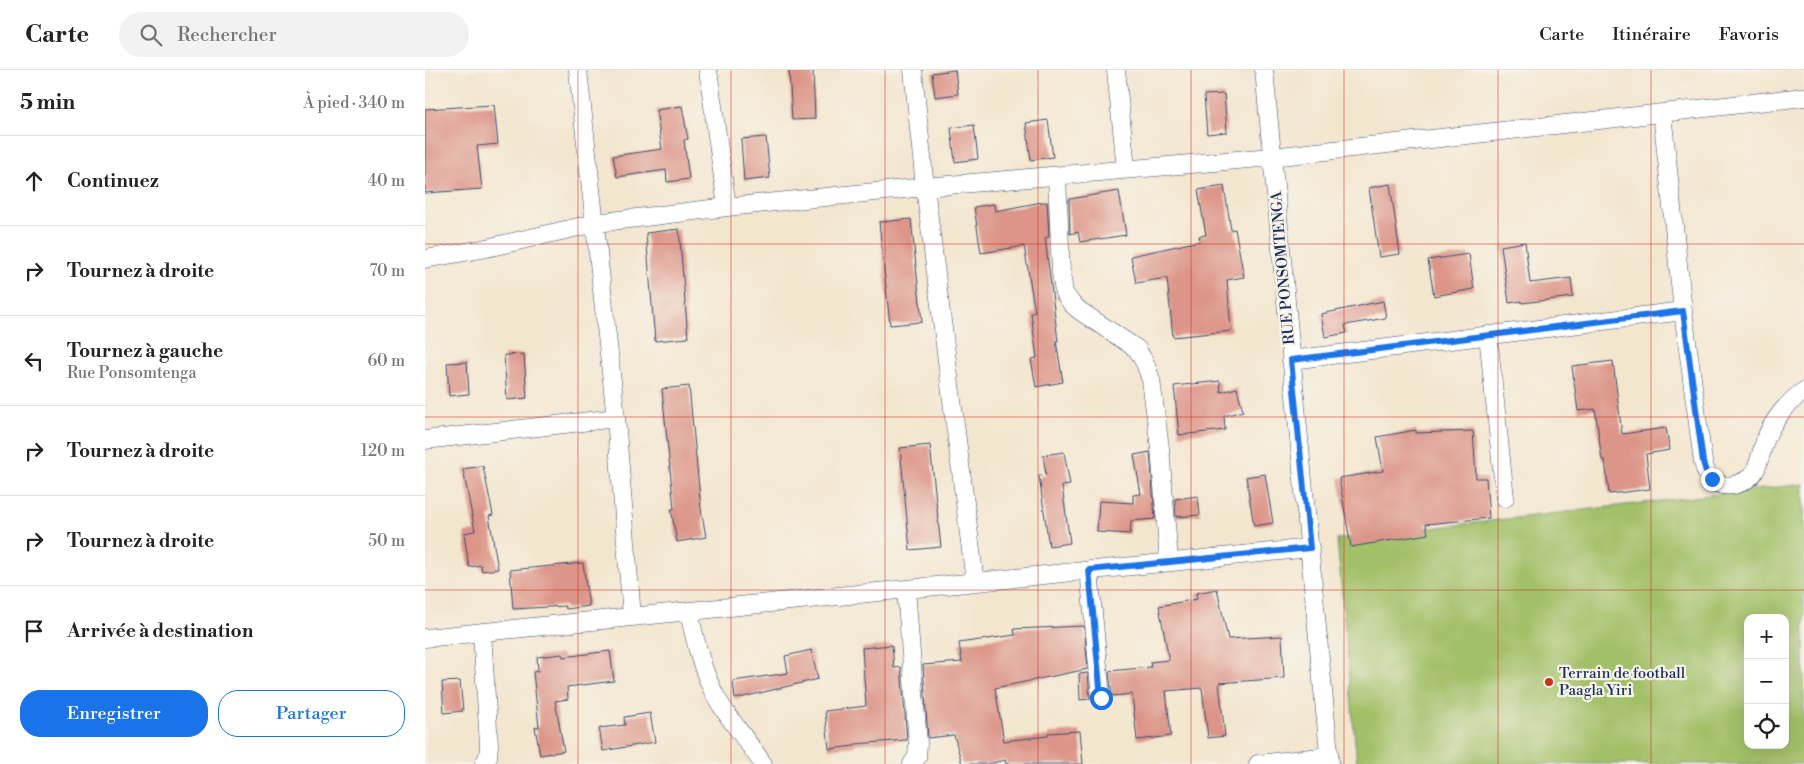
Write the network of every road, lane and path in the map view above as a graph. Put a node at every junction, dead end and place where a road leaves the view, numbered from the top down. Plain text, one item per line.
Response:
1 (578, 70) edge
2 (708, 70) edge
3 (913, 70) edge
4 (1115, 70) edge
5 (1264, 70) edge
6 (1804, 97) edge
7 (1661, 113) junction
8 (1272, 157) junction
9 (1126, 169) junction
10 (1057, 176) junction
11 (925, 187) junction
12 (727, 207) junction
13 (596, 223) junction
14 (425, 259) edge
15 (1683, 311) junction
16 (1488, 335) junction
17 (1291, 360) junction
18 (1804, 390) edge
19 (616, 418) junction
20 (425, 440) edge
21 (1505, 498) dead end
22 (1310, 548) junction
23 (1169, 562) junction
24 (1089, 570) junction
25 (975, 582) junction
26 (906, 589) junction
27 (689, 612) junction
28 (632, 617) junction
29 (481, 632) junction
30 (425, 638) edge
31 (1101, 698) dead end
32 (1330, 760) edge
33 (484, 764) edge
34 (763, 764) edge
35 (912, 764) edge
36 (1258, 764) edge

1 - 13 street
2 - 12 street
3 - 11 street
4 - 9 street
5 - 8 street, RUE PONSOMTENGA
6 - 7 street
7 - 8 street
7 - 15 street
8 - 9 street
8 - 17 street, RUE PONSOMTENGA
9 - 10 street
10 - 11 street
10 - 23 street
11 - 12 street
11 - 25 street
12 - 13 street
13 - 14 street
13 - 19 street
15 - 16 street
15 - 18 street
16 - 17 street
16 - 21 street
17 - 22 street, RUE PONSOMTENGA
19 - 20 street
19 - 28 street
22 - 23 street
22 - 32 street, RUE PONSOMTENGA
23 - 24 street
24 - 25 street
24 - 31 street
25 - 26 street
26 - 27 street
26 - 35 street
27 - 28 street
27 - 34 street
28 - 29 street
29 - 30 street
29 - 33 street
32 - 36 street

